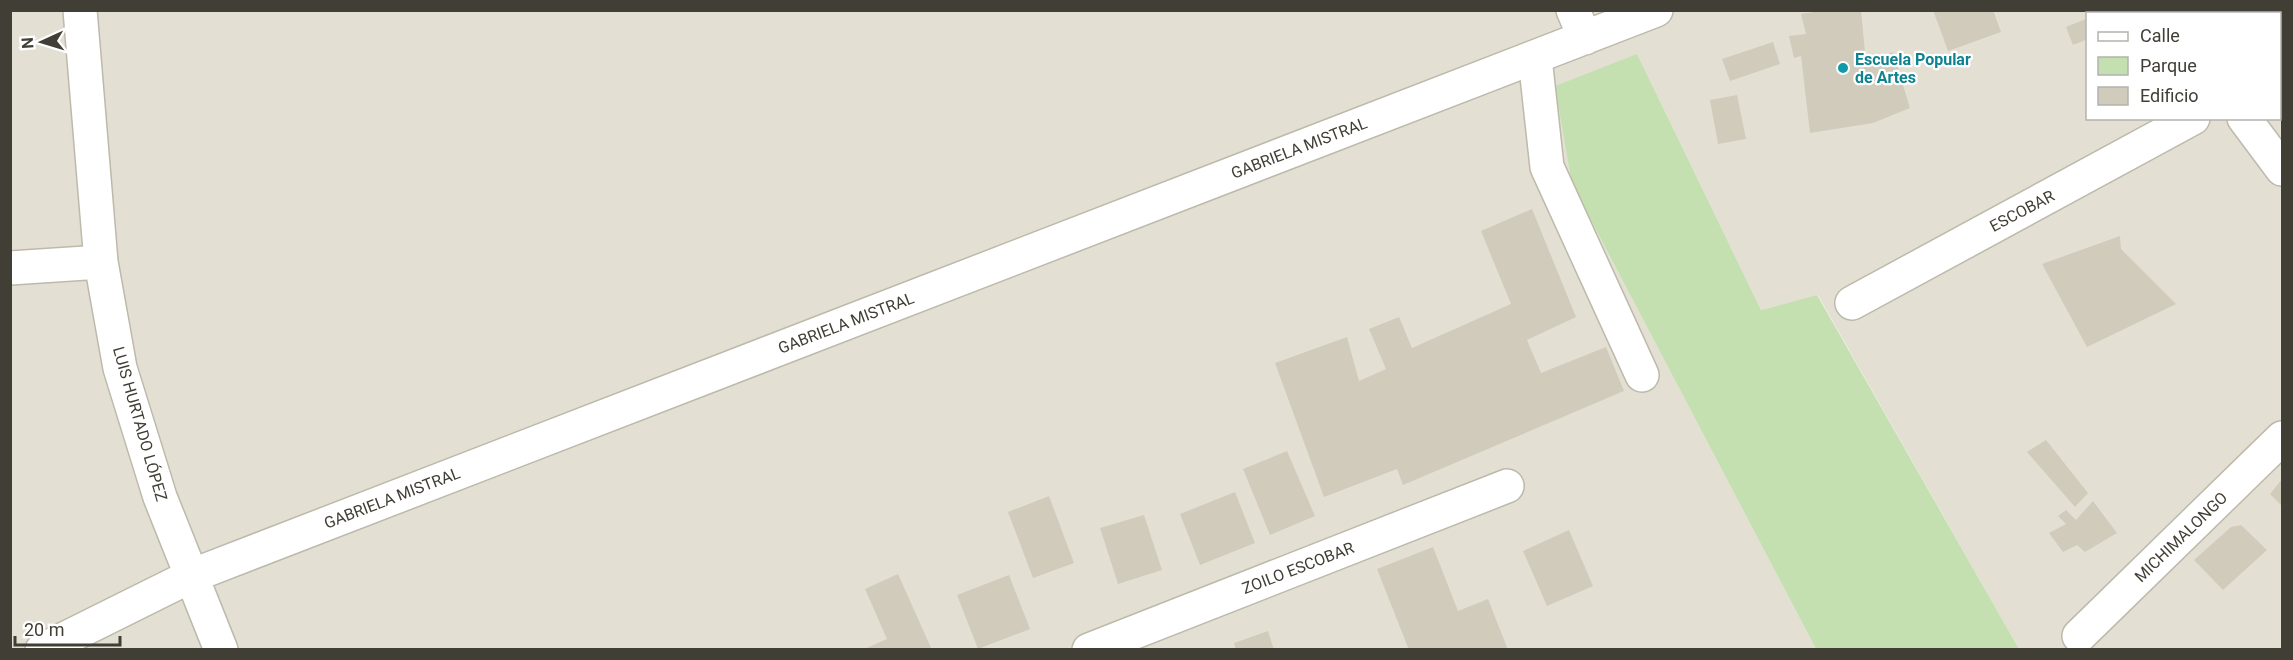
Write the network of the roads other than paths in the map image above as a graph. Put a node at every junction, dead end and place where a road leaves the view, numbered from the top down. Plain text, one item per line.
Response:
1 (80, 10) edge
2 (1656, 10) edge
3 (1579, 24) edge
4 (1535, 58) junction
5 (2189, 120) edge
6 (2246, 120) edge
7 (2283, 169) edge
8 (101, 262) junction
9 (10, 268) edge
10 (1852, 303) dead end
11 (1642, 375) dead end
12 (2283, 438) edge
13 (1507, 486) dead end
14 (191, 576) junction
15 (2079, 636) dead end
16 (42, 650) edge
17 (221, 650) edge
18 (1089, 650) edge

1 - 8 street, LUIS HURTADO LÓPEZ
2 - 3 street, GABRIELA MISTRAL
3 - 4 street, GABRIELA MISTRAL
4 - 11 street
4 - 14 street, GABRIELA MISTRAL
5 - 10 street, ESCOBAR
6 - 7 street
8 - 9 street
8 - 14 street, LUIS HURTADO LÓPEZ
12 - 15 street, MICHIMALONGO
13 - 18 street, ZOILO ESCOBAR
14 - 16 street, GABRIELA MISTRAL
14 - 17 street, LUIS HURTADO LÓPEZ

